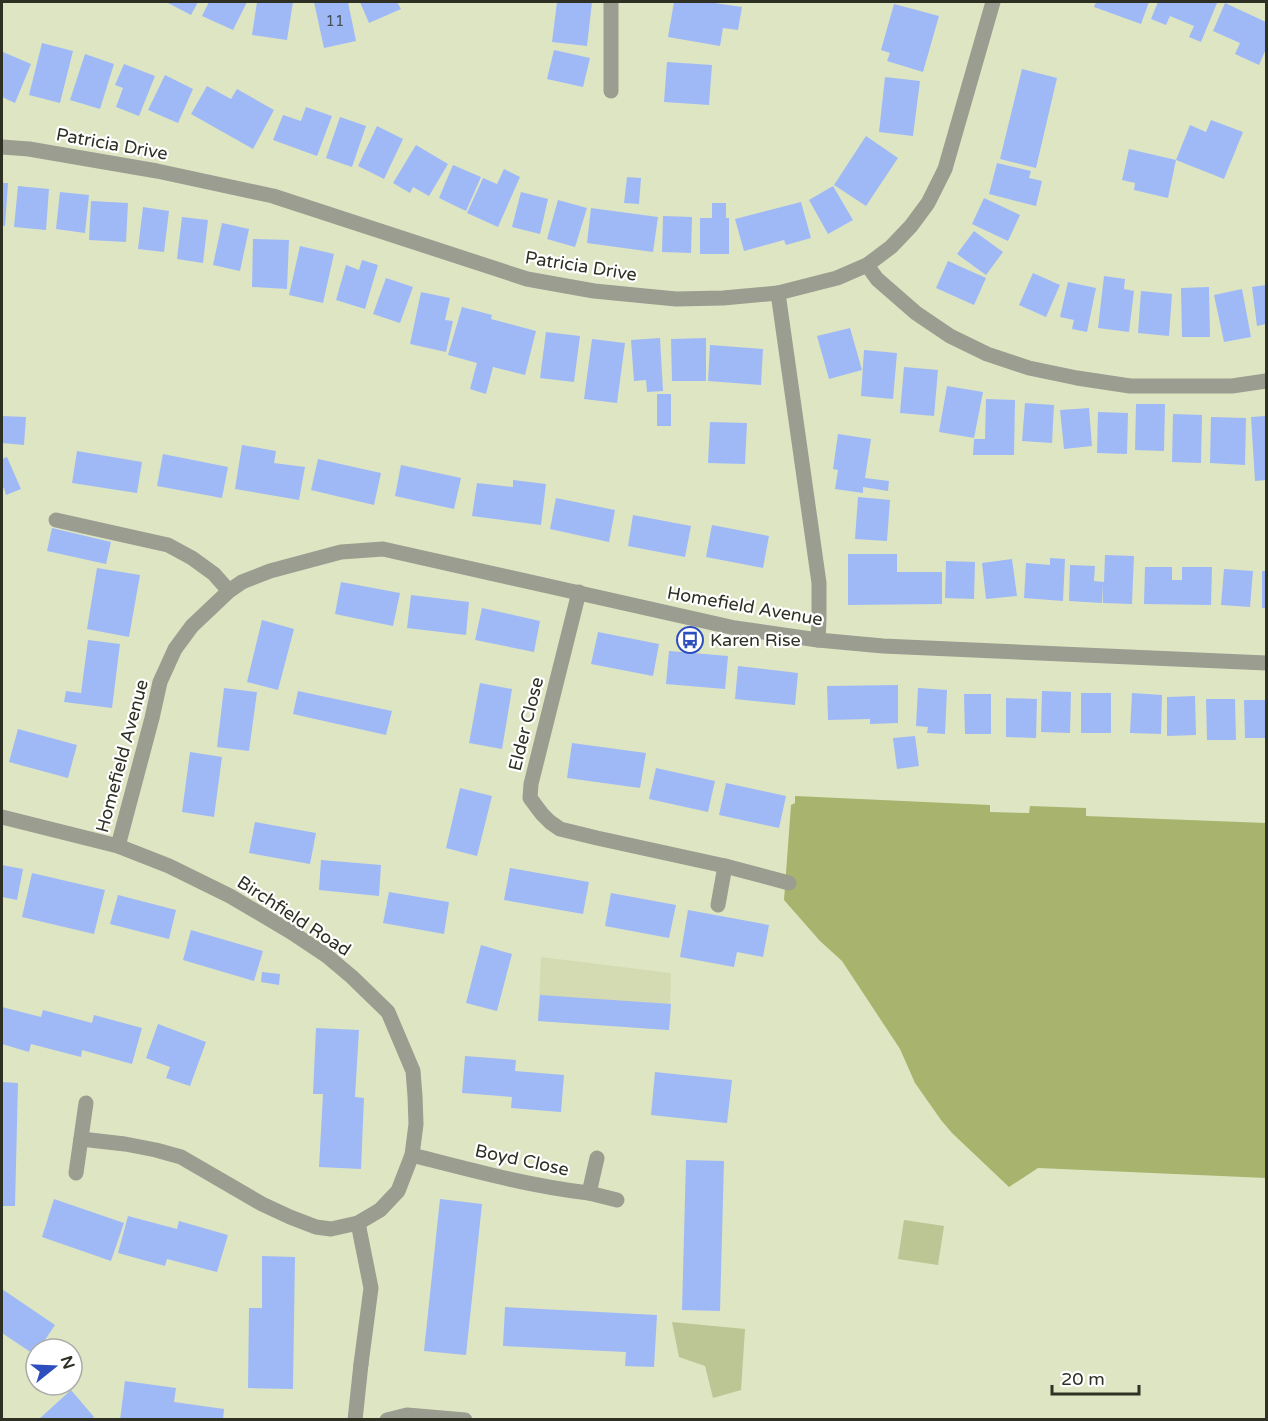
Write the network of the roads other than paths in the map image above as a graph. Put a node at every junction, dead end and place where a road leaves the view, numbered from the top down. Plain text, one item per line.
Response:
1 (611, 2) edge
2 (993, 2) edge
3 (611, 91) dead end
4 (2, 147) edge
5 (867, 265) junction
6 (778, 293) junction
7 (1266, 381) edge
8 (56, 520) dead end
9 (229, 591) junction
10 (579, 592) junction
11 (818, 640) junction
12 (1266, 663) edge
13 (2, 817) edge
14 (118, 846) junction
15 (725, 866) junction
16 (789, 883) dead end
17 (718, 904) dead end
18 (86, 1103) dead end
19 (81, 1139) junction
20 (412, 1155) junction
21 (597, 1158) dead end
22 (76, 1173) dead end
23 (589, 1192) junction
24 (617, 1200) dead end
25 (358, 1223) junction
26 (355, 1419) edge
27 (387, 1419) edge
28 (465, 1419) edge

1 - 3 street
2 - 5 street, Patricia Drive
4 - 6 street, Patricia Drive
5 - 6 street, Patricia Drive
5 - 7 street
6 - 11 street
8 - 9 street
9 - 10 street, Homefield Avenue
9 - 14 street, Homefield Avenue
10 - 11 street, Homefield Avenue
10 - 15 street, Elder Close
11 - 12 street, Homefield Avenue
13 - 14 street, Birchfield Road
14 - 20 street, Birchfield Road
15 - 16 street, Elder Close
15 - 17 street
18 - 19 street
19 - 22 street
19 - 25 street, Birchfield Road
20 - 23 street, Boyd Close
20 - 25 street, Birchfield Road
21 - 23 street, Boyd Close
23 - 24 street
25 - 26 street
27 - 28 street

